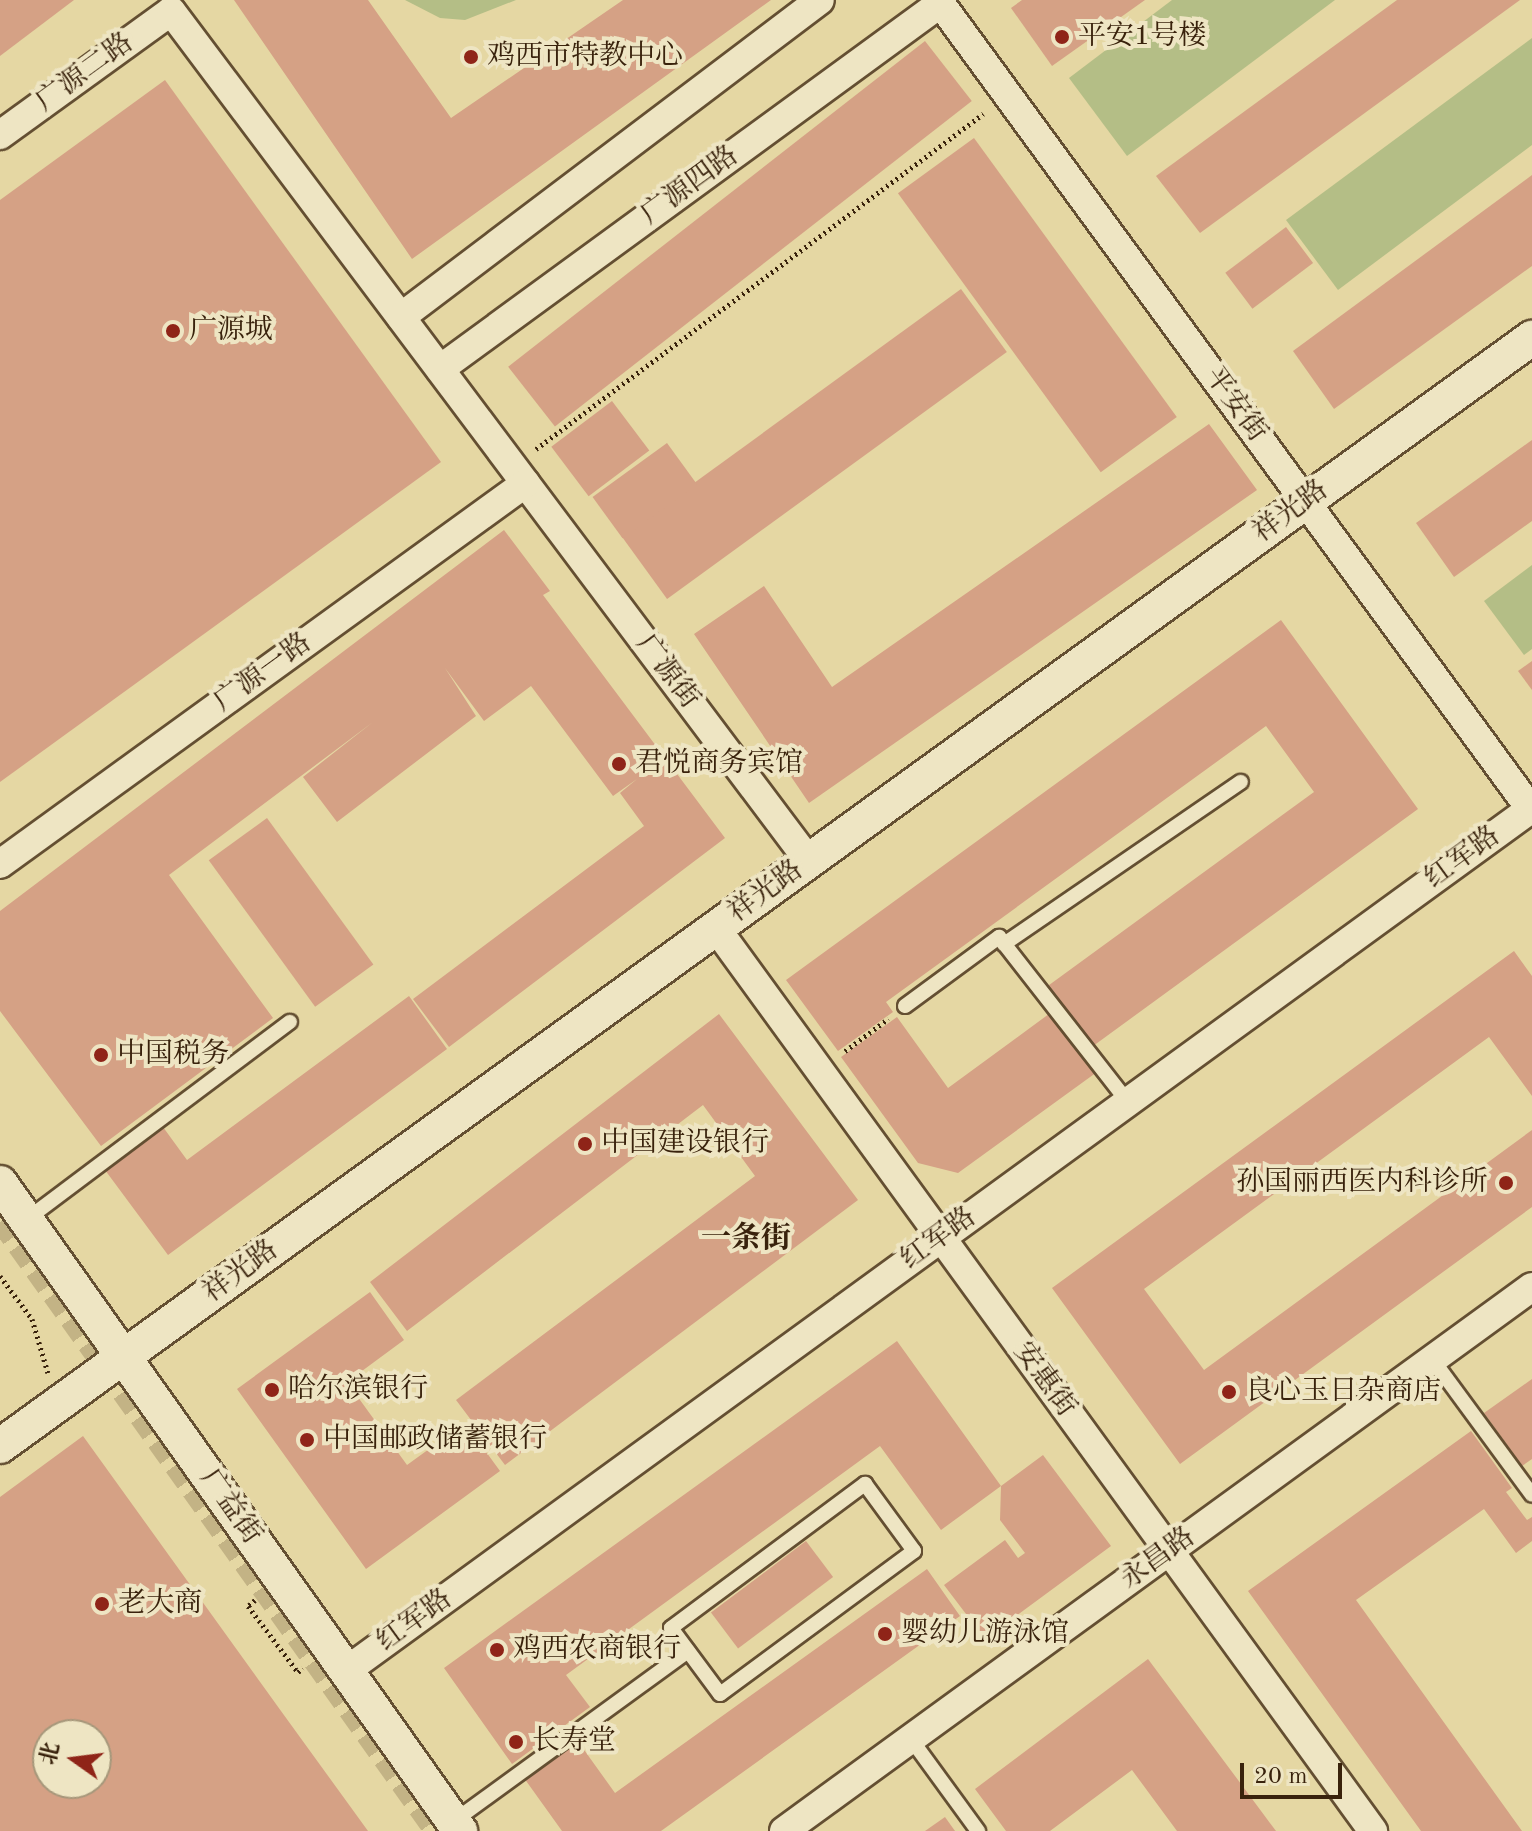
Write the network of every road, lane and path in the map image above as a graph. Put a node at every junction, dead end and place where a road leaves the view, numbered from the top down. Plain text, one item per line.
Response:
1 (820, 0) edge
2 (939, 2) edge
3 (171, 11) joint
4 (1007, 95) junction
5 (0, 135) edge
6 (401, 317) junction
7 (1532, 338) edge
8 (440, 369) junction
9 (520, 474) junction
10 (1305, 502) junction
11 (1241, 782) dead end
12 (1532, 809) edge
13 (809, 861) junction
14 (0, 864) edge
15 (716, 928) junction
16 (1004, 944) junction
17 (905, 1006) joint
18 (290, 1022) dead end
19 (819, 1070) junction
20 (1128, 1102) junction
21 (0, 1183) edge
22 (26, 1220) junction
23 (941, 1238) junction
24 (0, 1276) edge
25 (1532, 1287) edge
26 (123, 1357) junction
27 (1433, 1360) junction
28 (58, 1404) junction
29 (0, 1446) edge
30 (1532, 1495) edge
31 (1169, 1551) junction
32 (264, 1593) dead end
33 (274, 1640) dead end
34 (688, 1651) junction
35 (346, 1671) junction
36 (911, 1739) junction
37 (456, 1826) edge
38 (784, 1831) edge
39 (978, 1831) edge
40 (1373, 1831) edge

1 - 6 street
2 - 4 street, 平安街
2 - 8 street, 广源四路
3 - 5 street, 广源二路
3 - 6 street, 广源街
4 - 9 path
4 - 10 street, 平安街
6 - 8 street, 广源街
7 - 10 street, 祥光路
8 - 9 street, 广源街
9 - 13 street, 广源街
9 - 14 street, 广源一路
10 - 12 street, 平安街
10 - 13 street, 祥光路
11 - 16 lane
12 - 20 street, 红军路
13 - 15 street, 祥光路
15 - 19 street, 安惠街
15 - 26 street, 祥光路
16 - 17 lane
16 - 20 lane
17 - 19 path
18 - 22 lane
19 - 23 street, 安惠街
20 - 23 street, 红军路
21 - 22 street, 广益街
22 - 26 street, 广益街
23 - 31 street, 安惠街
23 - 35 street, 红军路
24 - 28 path
25 - 27 street, 永昌路
26 - 28 street, 祥光路
26 - 35 street, 广益街
27 - 30 lane
27 - 31 street, 永昌路
28 - 29 street, 祥光路
31 - 36 street, 永昌路
31 - 40 street, 安惠街
32 - 33 path
34 - 34 lane
34 - 37 lane
35 - 37 street, 广益街
36 - 38 street, 永昌路
36 - 39 lane

